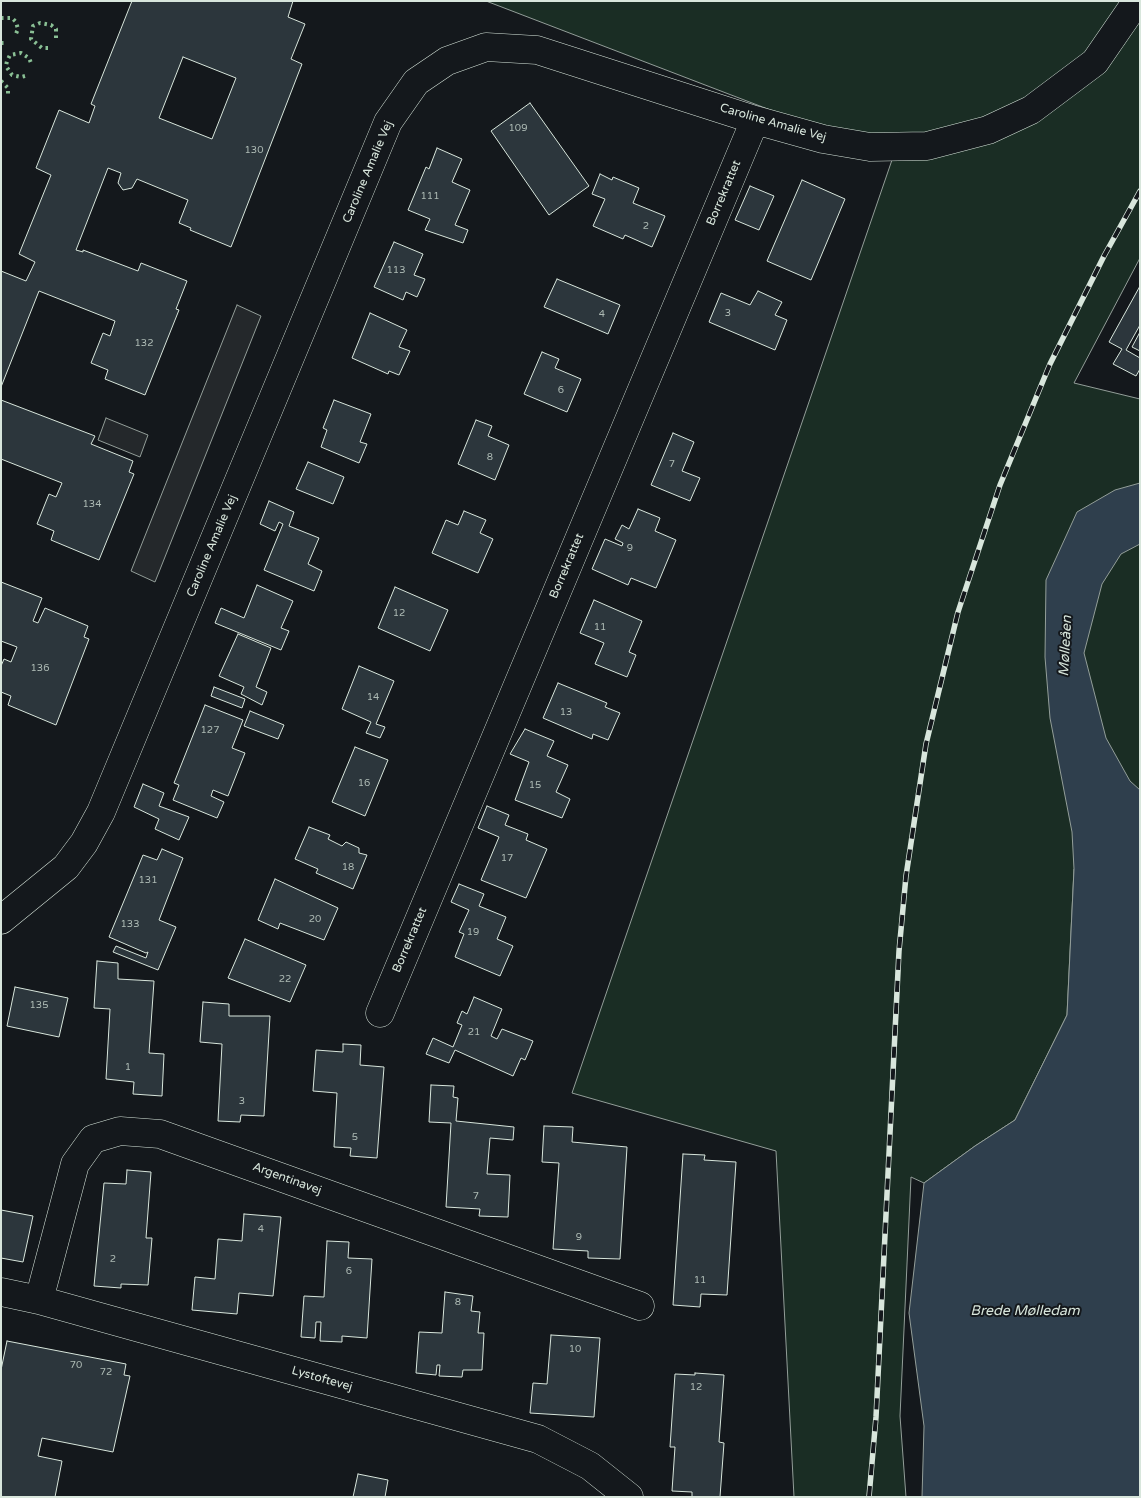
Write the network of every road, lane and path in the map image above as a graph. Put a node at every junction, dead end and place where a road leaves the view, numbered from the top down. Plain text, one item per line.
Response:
1 (1137, 1) edge
2 (754, 120) junction
3 (1, 920) edge
4 (380, 1012) dead end
5 (1, 1292) edge
6 (39, 1300) junction
7 (640, 1306) dead end
8 (629, 1497) edge

1 - 2 street, Caroline Amalie Vej
2 - 3 street, Caroline Amalie Vej
2 - 4 street, Borrekrattet
5 - 6 street, Lystoftevej
6 - 7 street, Argentinavej
6 - 8 street, Lystoftevej

